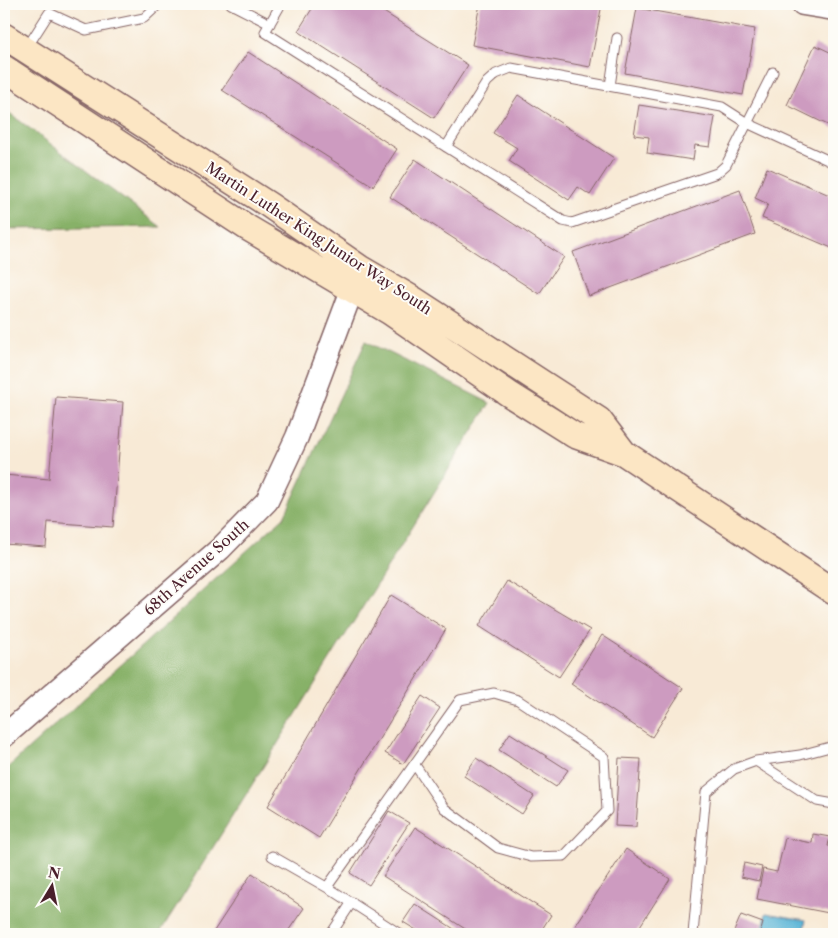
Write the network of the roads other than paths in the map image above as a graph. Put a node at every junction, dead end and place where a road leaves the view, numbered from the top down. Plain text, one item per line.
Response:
1 (159, 4) edge
2 (231, 4) edge
3 (281, 4) edge
4 (803, 4) edge
5 (834, 9) edge
6 (270, 24) junction
7 (4, 36) edge
8 (617, 38) dead end
9 (26, 50) junction
10 (4, 68) edge
11 (773, 72) dead end
12 (610, 86) junction
13 (747, 123) junction
14 (446, 147) junction
15 (834, 163) edge
16 (356, 279) junction
17 (834, 592) edge
18 (4, 736) edge
19 (833, 745) edge
20 (756, 761) junction
21 (415, 765) junction
22 (834, 804) edge
23 (272, 856) dead end
24 (328, 887) junction
25 (352, 902) junction
26 (331, 934) edge
27 (400, 934) edge
28 (693, 934) edge

1 - 9 lane
2 - 6 lane
3 - 6 lane
4 - 5 street
6 - 14 lane
7 - 9 main road, Martin Luther King Junior Way South
8 - 12 lane
9 - 16 main road, Martin Luther King Junior Way South
10 - 16 main road, Martin Luther King Junior Way South
11 - 13 lane
12 - 13 lane
12 - 14 lane
13 - 14 lane
13 - 15 lane
16 - 17 main road, Martin Luther King Junior Way South
16 - 18 street, 68th Avenue South
19 - 20 lane
20 - 22 lane
20 - 28 lane
21 - 21 lane
21 - 24 lane
23 - 24 lane
24 - 25 lane
25 - 26 lane
25 - 27 lane

